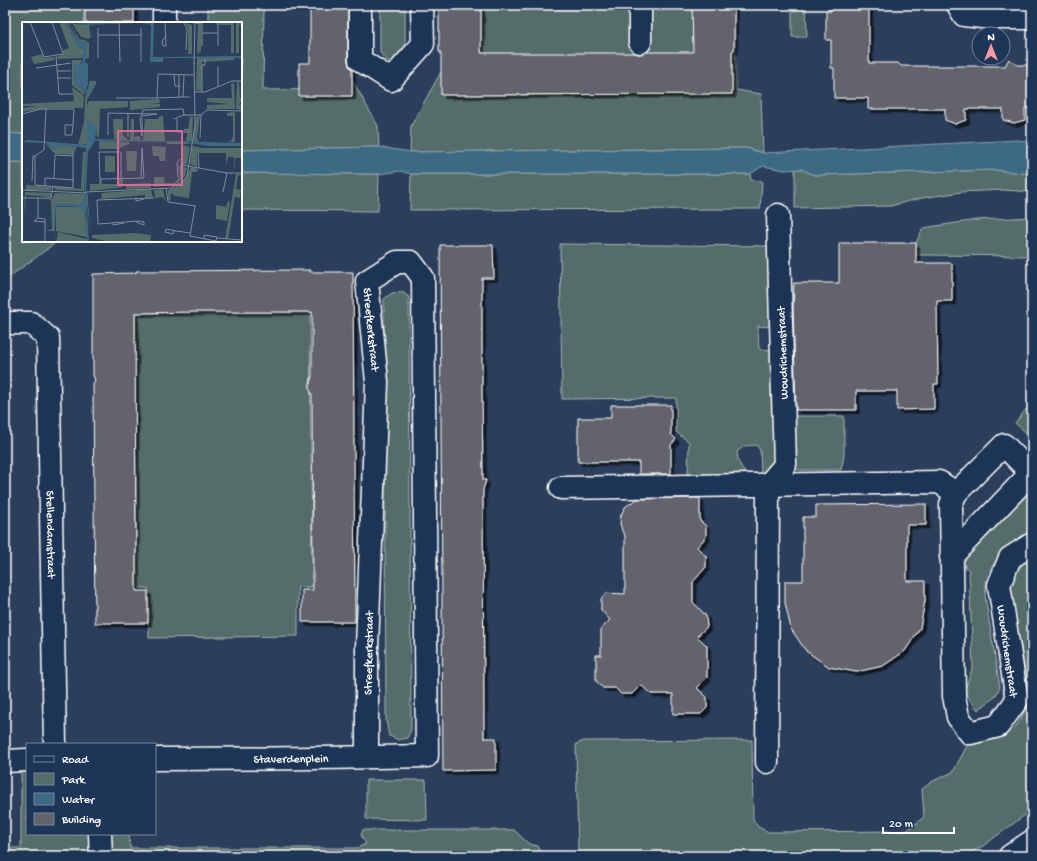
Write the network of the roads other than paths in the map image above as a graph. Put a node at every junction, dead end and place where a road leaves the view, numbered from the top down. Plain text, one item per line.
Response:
1 (164, 5) edge
2 (360, 5) edge
3 (422, 5) edge
4 (640, 5) edge
5 (958, 5) edge
6 (1032, 18) edge
7 (164, 22) edge
8 (640, 42) dead end
9 (778, 215) dead end
10 (5, 323) edge
11 (768, 485) junction
12 (561, 488) dead end
13 (956, 493) junction
14 (1032, 544) edge
15 (951, 557) junction
16 (55, 743) edge
17 (427, 756) joint
18 (368, 757) junction
19 (156, 759) edge
20 (26, 760) edge
21 (5, 761) edge
22 (768, 762) dead end
23 (100, 835) edge
24 (1032, 841) edge
25 (101, 856) edge
26 (1010, 856) edge

1 - 7 street
2 - 3 street
4 - 8 street
5 - 6 street
9 - 11 street, Woudrichemstraat
10 - 16 street, Stellendamstraat
11 - 12 street
11 - 13 street
11 - 22 street
13 - 15 street, Woudrichemstraat
13 - 15 street
14 - 15 street, Woudrichemstraat
17 - 18 street, Staverdenplein
17 - 18 street, Streefkerkstraat
18 - 19 street, Staverdenplein
20 - 21 street
23 - 25 street
24 - 26 street

